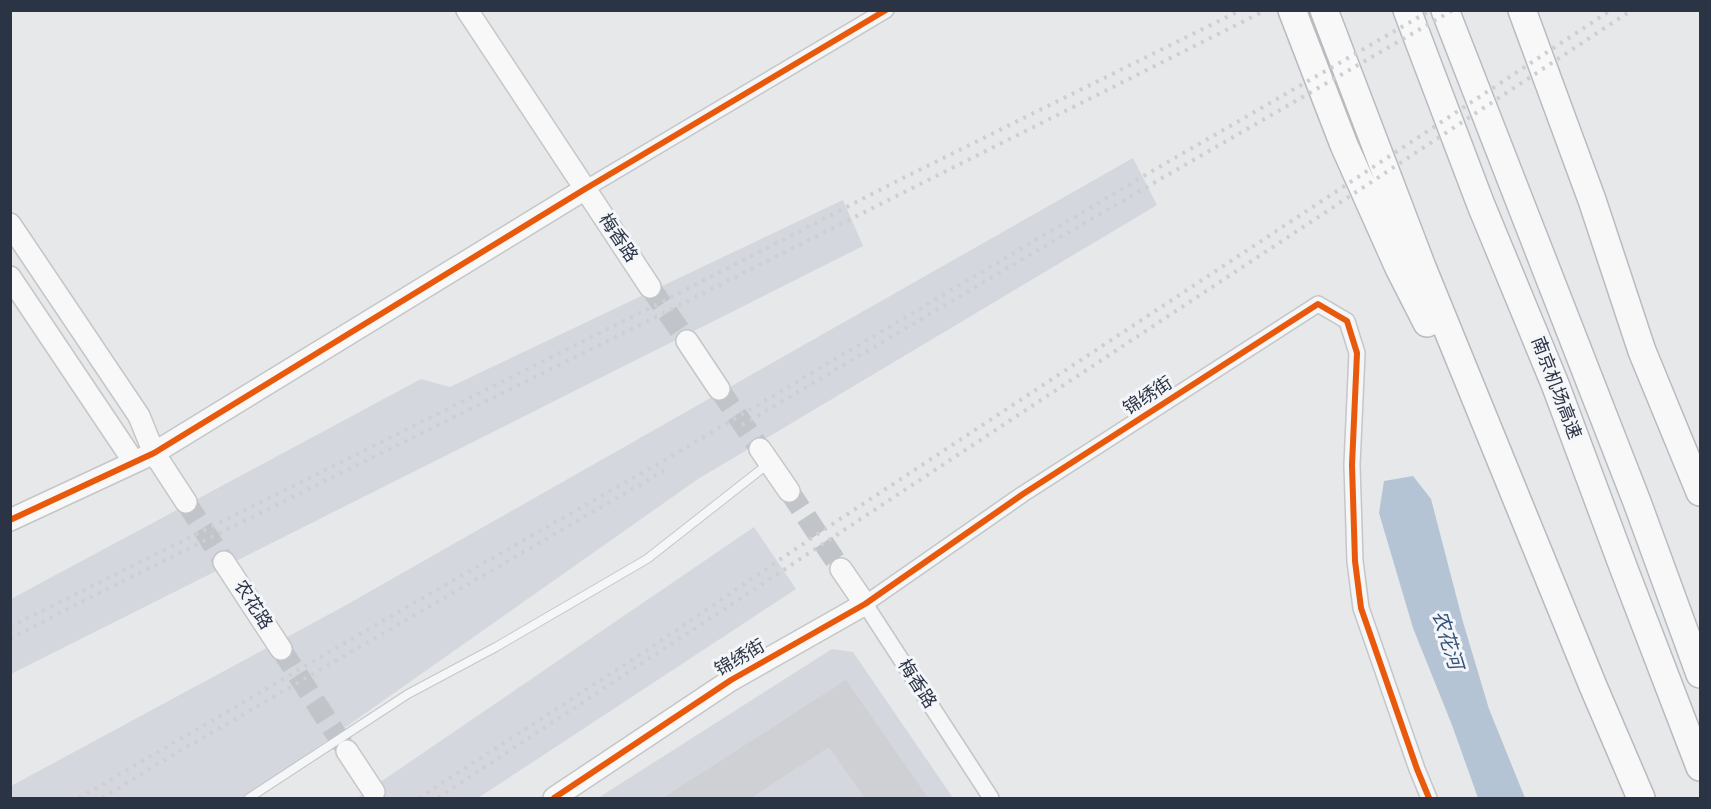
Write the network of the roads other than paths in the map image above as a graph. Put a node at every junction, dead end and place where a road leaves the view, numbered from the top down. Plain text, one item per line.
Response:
1 (467, 10) edge
2 (886, 10) edge
3 (1292, 10) edge
4 (1324, 10) edge
5 (1407, 10) edge
6 (1445, 10) edge
7 (1522, 10) edge
8 (585, 189) junction
9 (10, 224) edge
10 (10, 277) edge
11 (650, 287) tunnel mouth
12 (687, 341) tunnel mouth
13 (719, 389) tunnel mouth
14 (154, 453) junction
15 (765, 456) joint
16 (134, 462) junction
17 (1508, 477) junction
18 (789, 491) tunnel mouth
19 (1701, 492) edge
20 (186, 502) tunnel mouth
21 (10, 520) edge
22 (225, 562) tunnel mouth
23 (841, 569) tunnel mouth
24 (865, 604) junction
25 (281, 649) tunnel mouth
26 (1701, 674) edge
27 (347, 751) tunnel mouth
28 (1701, 767) edge
29 (374, 792) dead end
30 (249, 798) edge
31 (554, 798) edge
32 (991, 798) edge
33 (1429, 798) edge
34 (1641, 798) edge

1 - 8 street, 梅香路
2 - 8 street
3 - 17 highway
4 - 17 highway
5 - 28 highway, 南京机场高速
6 - 26 highway, 南京机场高速
7 - 19 highway
8 - 11 street, 梅香路
8 - 14 street
9 - 14 street
10 - 16 street
12 - 13 street
14 - 16 street
14 - 20 street
15 - 18 street
15 - 30 lane
16 - 21 street
17 - 34 highway
22 - 25 street, 农花路
23 - 24 street, 梅香路
24 - 31 street, 锦绣街
24 - 32 street, 梅香路
24 - 33 street, 锦绣街
27 - 29 street

